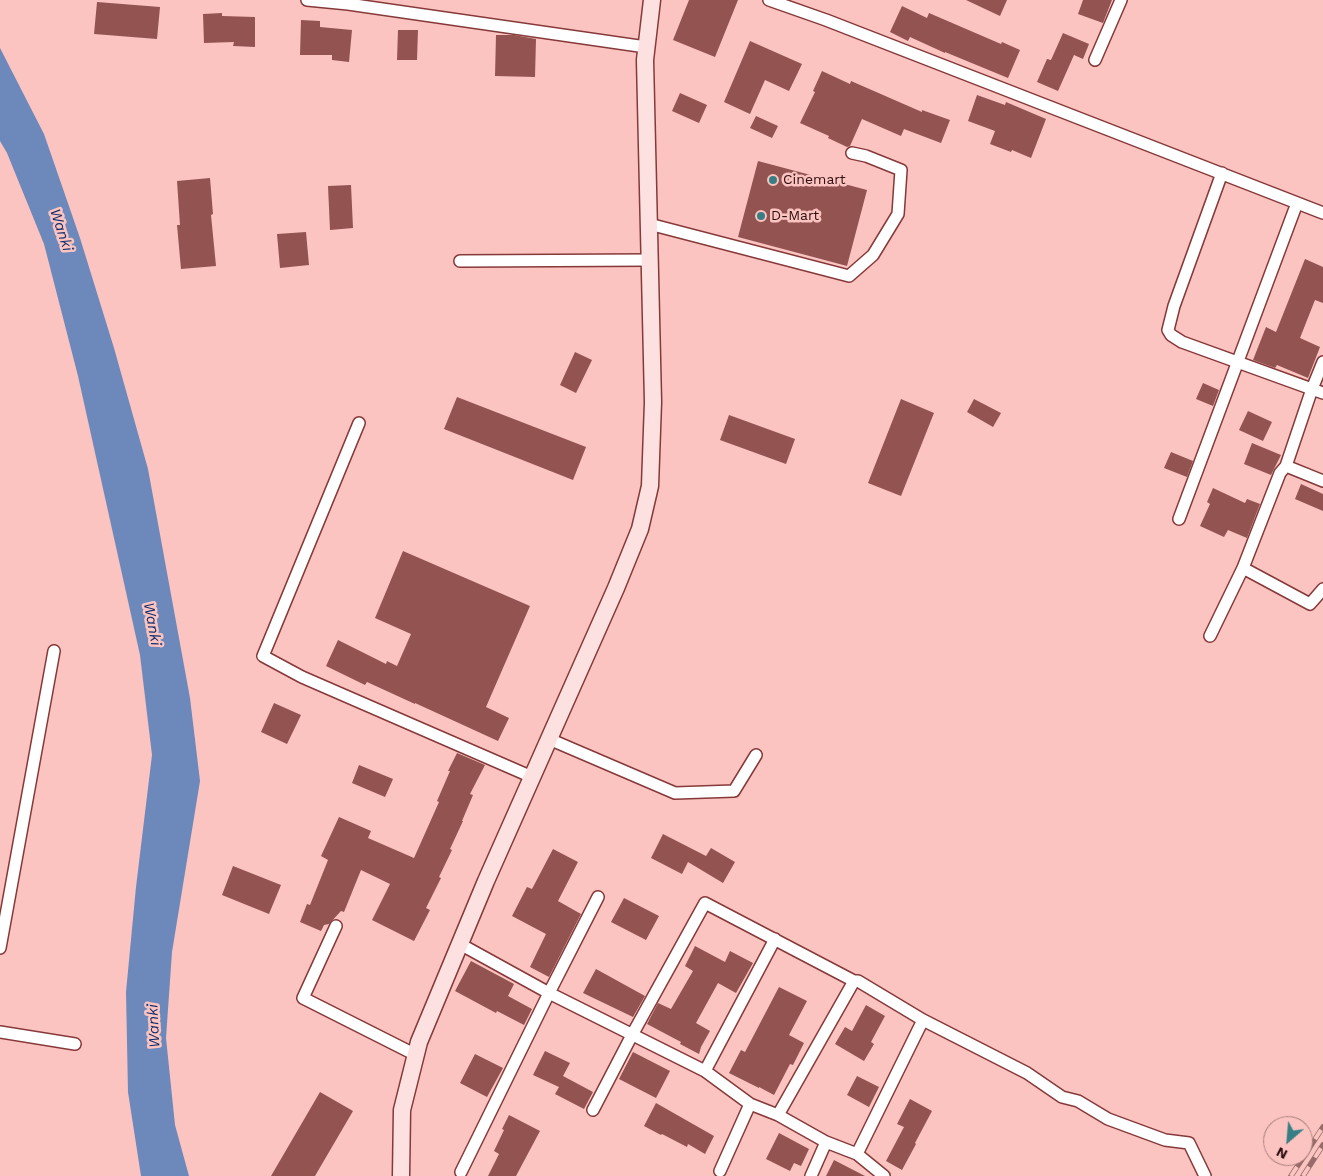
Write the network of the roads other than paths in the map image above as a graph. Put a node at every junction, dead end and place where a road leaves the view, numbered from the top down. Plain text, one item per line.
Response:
1 (307, 0) edge
2 (652, 0) edge
3 (769, 0) edge
4 (1121, 0) edge
5 (646, 47) junction
6 (1095, 60) dead end
7 (852, 153) dead end
8 (1222, 173) junction
9 (1296, 203) junction
10 (1323, 212) edge
11 (649, 224) junction
12 (650, 260) junction
13 (460, 261) dead end
14 (1237, 362) junction
15 (1323, 362) edge
16 (1312, 389) junction
17 (1323, 394) edge
18 (359, 422) dead end
19 (1286, 466) junction
20 (1323, 481) edge
21 (1179, 519) dead end
22 (1243, 568) junction
23 (1323, 589) edge
24 (1210, 636) dead end
25 (54, 651) dead end
26 (549, 739) junction
27 (756, 755) dead end
28 (532, 777) junction
29 (598, 897) dead end
30 (336, 926) dead end
31 (775, 939) junction
32 (460, 944) junction
33 (0, 948) edge
34 (854, 981) junction
35 (549, 993) junction
36 (923, 1020) junction
37 (0, 1032) edge
38 (632, 1035) junction
39 (75, 1044) dead end
40 (416, 1055) junction
41 (704, 1071) junction
42 (750, 1104) junction
43 (593, 1110) dead end
44 (778, 1115) junction
45 (826, 1142) junction
46 (858, 1154) junction
47 (461, 1172) dead end
48 (720, 1172) dead end
49 (400, 1175) edge
50 (811, 1176) edge
51 (884, 1176) edge
52 (1205, 1176) edge

1 - 5 street
2 - 5 street
3 - 8 street
4 - 6 street
5 - 11 street
7 - 11 street
8 - 9 street
8 - 14 street
9 - 10 street
9 - 14 street
11 - 12 street
12 - 13 street
12 - 26 street
14 - 16 street
14 - 21 street
15 - 16 street
16 - 17 street
16 - 19 street
18 - 28 street
19 - 20 street
19 - 22 street
22 - 23 street
22 - 24 street
25 - 33 street
26 - 27 street
26 - 28 street
28 - 32 street
29 - 35 street
30 - 40 street
31 - 34 street
31 - 38 street
31 - 41 street
32 - 35 street
32 - 40 street
34 - 36 street
34 - 44 street
35 - 38 street
35 - 47 street
36 - 46 street
36 - 52 street
37 - 39 street
38 - 41 street
38 - 43 street
40 - 49 street
41 - 42 street
42 - 44 street
42 - 48 street
44 - 45 street
45 - 46 street
45 - 50 street
46 - 51 street

